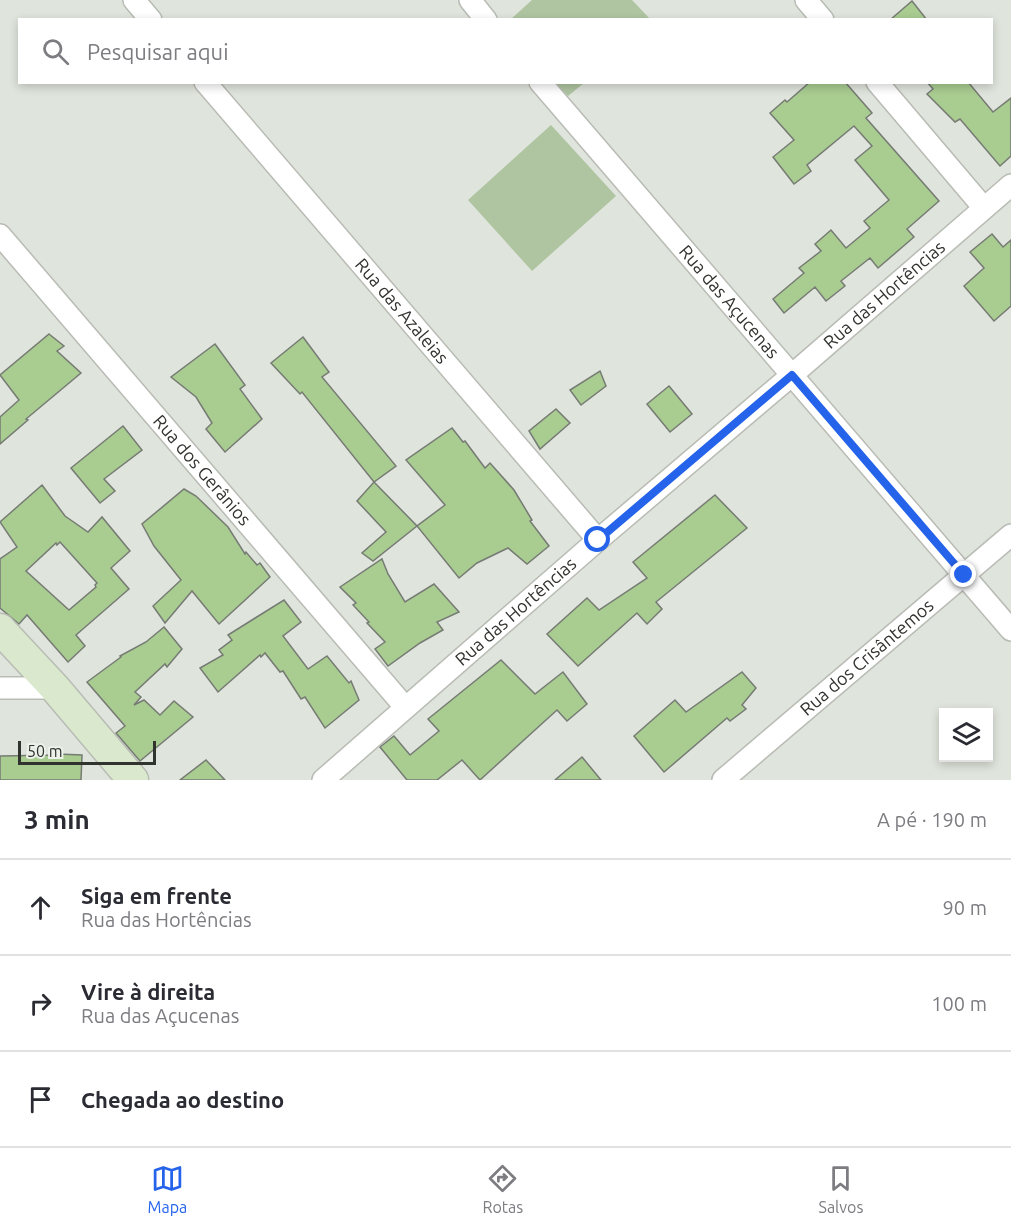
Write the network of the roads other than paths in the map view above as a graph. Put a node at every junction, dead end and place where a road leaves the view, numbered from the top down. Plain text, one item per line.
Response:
1 (134, 0) edge
2 (470, 0) edge
3 (806, 0) edge
4 (149, 18) edge
5 (484, 18) edge
6 (821, 18) edge
7 (207, 84) edge
8 (542, 84) edge
9 (879, 84) edge
10 (1011, 185) edge
11 (984, 208) junction
12 (0, 235) edge
13 (792, 375) junction
14 (1011, 535) edge
15 (598, 540) junction
16 (964, 575) junction
17 (0, 629) edge
18 (1011, 630) edge
19 (0, 688) edge
20 (55, 688) junction
21 (405, 707) junction
22 (133, 780) edge
23 (323, 780) edge
24 (723, 780) edge

1 - 4 street
2 - 5 street
3 - 6 street
7 - 15 street, Rua das Azaleias
8 - 13 street, Rua das Açucenas
9 - 11 street
10 - 11 street, Rua das Hortências
11 - 13 street, Rua das Hortências
12 - 21 street, Rua dos Gerânios
13 - 15 street, Rua das Hortências
13 - 16 street, Rua das Açucenas
14 - 16 street, Rua dos Crisântemos
15 - 21 street, Rua das Hortências
16 - 18 street, Rua das Açucenas
16 - 24 street, Rua dos Crisântemos
17 - 20 street
19 - 20 street
20 - 22 street
21 - 23 street, Rua das Hortências

